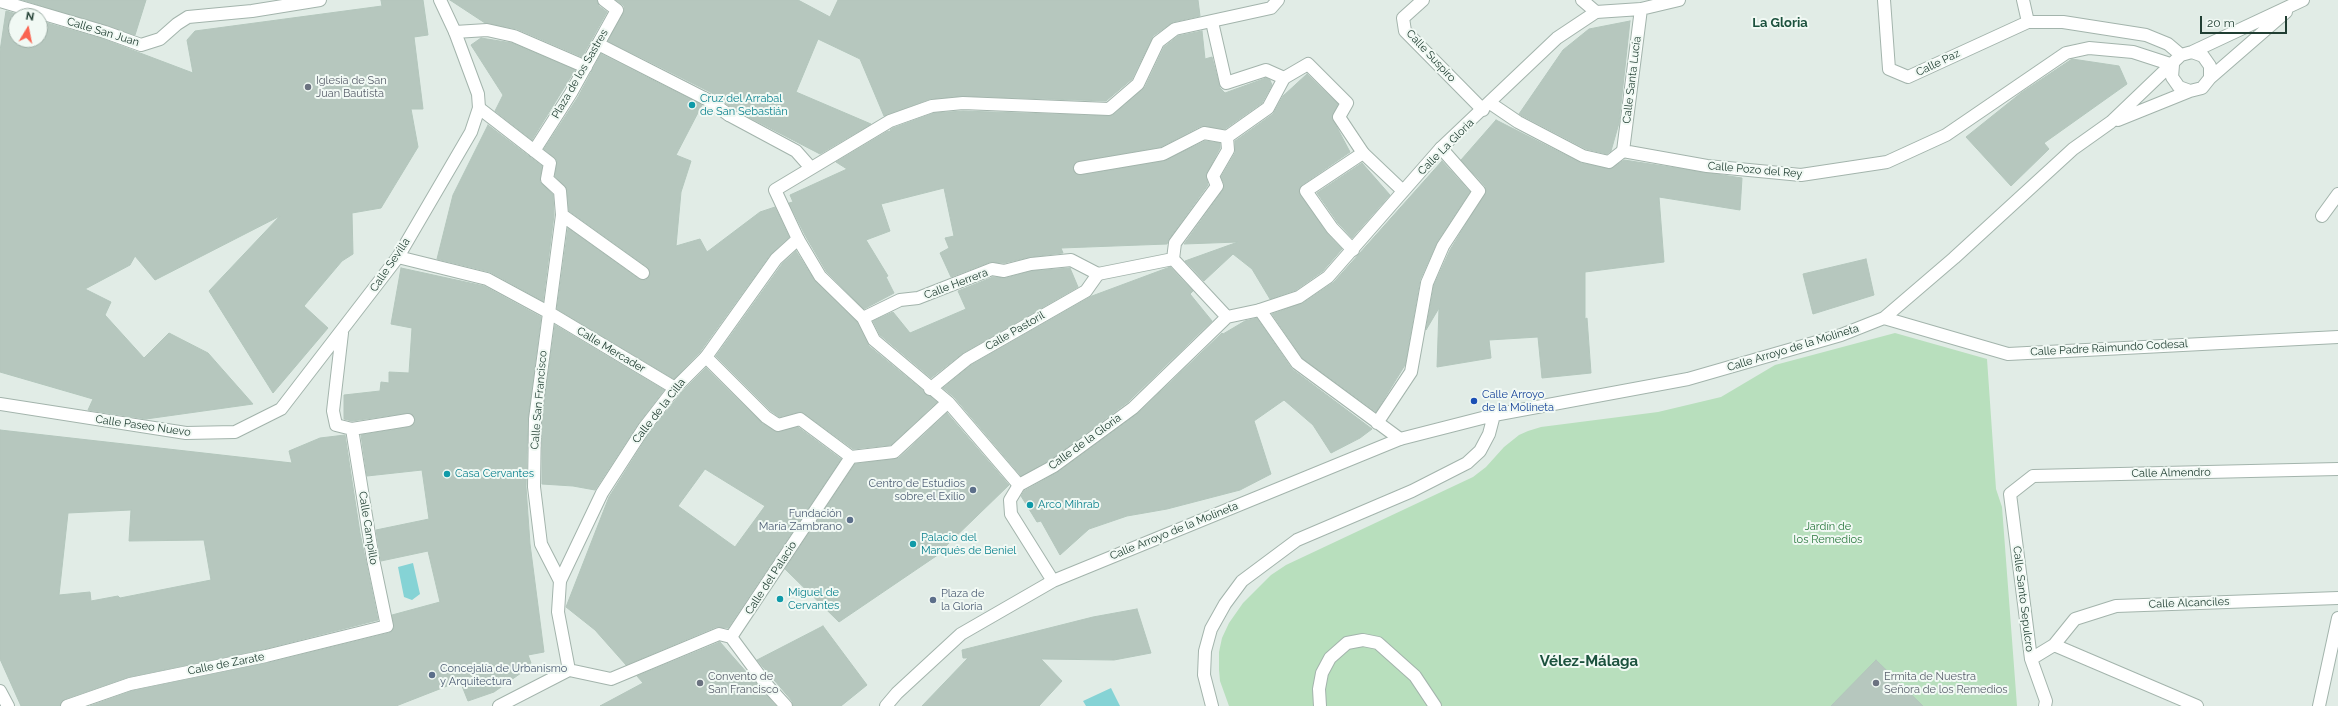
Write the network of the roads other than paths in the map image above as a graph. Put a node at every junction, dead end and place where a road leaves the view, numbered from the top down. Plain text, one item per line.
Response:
1 (320, 0) edge
2 (440, 0) edge
3 (604, 0) edge
4 (1278, 0) edge
5 (1423, 0) edge
6 (1582, 0) edge
7 (1679, 0) edge
8 (1884, 0) edge
9 (2023, 0) edge
10 (0, 1) edge
11 (2300, 1) edge
12 (1619, 5) edge
13 (1641, 10) junction
14 (1596, 12) junction
15 (1212, 22) junction
16 (2028, 22) junction
17 (455, 32) junction
18 (598, 44) junction
19 (2182, 57) junction
20 (586, 67) junction
21 (1284, 78) junction
22 (2210, 78) junction
23 (2190, 91) junction
24 (1487, 106) junction
25 (479, 108) junction
26 (2111, 122) junction
27 (1227, 137) junction
28 (1441, 148) junction
29 (534, 151) junction
30 (1624, 151) junction
31 (1363, 153) junction
32 (811, 168) junction
33 (1080, 168) dead end
34 (1403, 191) junction
35 (2338, 194) edge
36 (562, 215) junction
37 (2322, 216) dead end
38 (798, 239) junction
39 (1352, 250) junction
40 (398, 257) junction
41 (1173, 259) junction
42 (643, 273) dead end
43 (1098, 274) junction
44 (1260, 310) junction
45 (548, 312) junction
46 (863, 318) junction
47 (1226, 318) junction
48 (1884, 318) junction
49 (342, 333) junction
50 (2338, 337) edge
51 (706, 357) junction
52 (675, 388) junction
53 (930, 388) junction
54 (948, 402) junction
55 (0, 404) edge
56 (281, 409) joint
57 (1494, 415) junction
58 (408, 420) dead end
59 (1377, 423) junction
60 (352, 429) junction
61 (1400, 439) junction
62 (851, 457) junction
63 (2338, 468) edge
64 (1020, 485) junction
65 (2010, 494) joint
66 (560, 581) junction
67 (1053, 581) junction
68 (2338, 598) edge
69 (2338, 618) edge
70 (387, 626) joint
71 (731, 637) junction
72 (2054, 645) junction
73 (2031, 659) junction
74 (569, 670) junction
75 (0, 691) edge
76 (2048, 704) edge
77 (505, 705) edge
78 (8, 706) edge
79 (67, 706) edge
80 (786, 706) edge
81 (886, 706) edge
82 (1212, 706) edge
83 (1320, 706) edge
84 (1435, 706) edge
85 (2197, 706) edge
86 (2319, 706) edge

1 - 10 street, Calle San Juan
2 - 17 street
3 - 18 street, Plaza de los Sastres
4 - 15 street
5 - 24 street, Calle Suspiro
6 - 14 street
7 - 13 street, Calle La Gloria
8 - 16 street, Calle Paz
9 - 16 street
11 - 19 street, Calle Arroyo de la Molineta
11 - 22 street, Calle Arroyo de la Molineta
12 - 13 street, Calle La Gloria
12 - 14 street, Calle La Gloria
13 - 30 street, Calle Santa Lucía
14 - 24 street, Calle La Gloria
15 - 21 street
15 - 32 street
16 - 19 street, Calle Paz
17 - 20 street
17 - 25 street
18 - 20 street, Plaza de los Sastres
18 - 32 street
19 - 22 street
19 - 23 street
19 - 26 street, Calle Arroyo de la Molineta
19 - 30 street, Calle Pozo del Rey
20 - 29 street, Plaza de los Sastres
21 - 27 street
21 - 31 street
22 - 23 street
23 - 26 street, Calle Arroyo de la Molineta
24 - 28 street, Calle La Gloria
24 - 30 street
25 - 29 street, Calle San Francisco
25 - 40 street, Calle Sevilla
26 - 48 street, Calle Arroyo de la Molineta
27 - 33 street
27 - 41 street
28 - 34 street, Calle La Gloria
28 - 59 street
29 - 36 street, Calle San Francisco
31 - 34 street
31 - 39 street
32 - 38 street
34 - 39 street, Calle La Gloria
35 - 37 street
36 - 42 street
36 - 45 street, Calle San Francisco
38 - 46 street
38 - 51 street, Calle de la Cilla
39 - 44 street, Calle La Gloria
40 - 45 street, Calle Mercader
40 - 49 street, Calle Sevilla
41 - 43 street
41 - 47 street
43 - 46 street, Calle Herrera
43 - 53 street, Calle Pastoril
44 - 47 street, Calle La Gloria
44 - 59 street
45 - 52 street, Calle Mercader
45 - 66 street, Calle San Francisco
46 - 53 street
47 - 64 street, Calle de la Gloria
48 - 50 street, Calle Padre Raimundo Codesal
48 - 57 street, Calle Arroyo de la Molineta
49 - 56 street, Calle Sevilla
49 - 60 street
51 - 52 street, Calle de la Cilla
51 - 62 street
52 - 66 street, Calle de la Cilla
53 - 54 street
54 - 62 street
54 - 64 street
55 - 56 street, Calle Paseo Nuevo
57 - 61 street, Calle Arroyo de la Molineta
57 - 82 street
58 - 60 street
59 - 61 street
60 - 70 street, Calle Campillo
61 - 67 street, Calle Arroyo de la Molineta
62 - 71 street, Calle del Palacio
63 - 65 street, Calle Almendro
64 - 67 street
65 - 73 street, Calle Santo Sepulcro
66 - 74 street
67 - 81 street, Calle Arroyo de la Molineta
68 - 72 street, Calle Alcanciles
69 - 86 street
70 - 79 street, Calle de Zarate
71 - 74 street
71 - 80 street
72 - 73 street, Calle Alcanciles
72 - 85 street
73 - 76 street, Calle Santo Sepulcro
74 - 77 street
75 - 78 street
83 - 84 street

